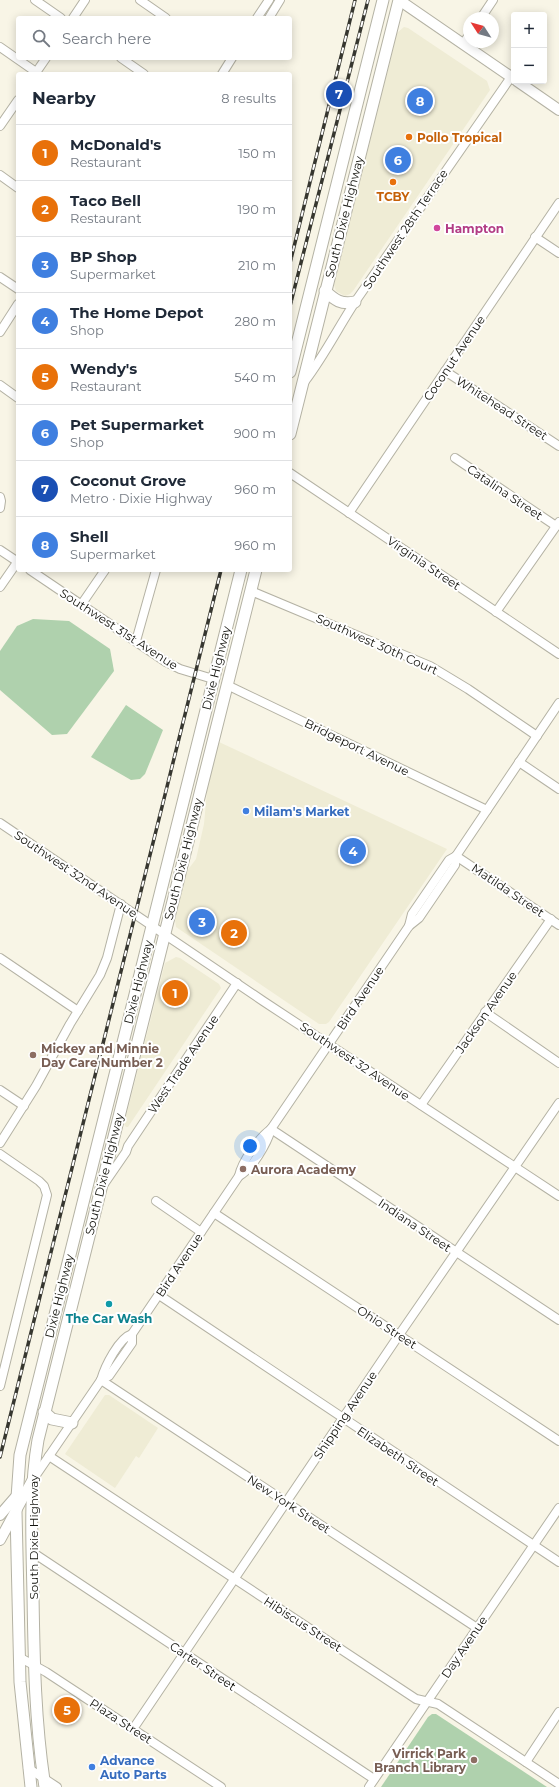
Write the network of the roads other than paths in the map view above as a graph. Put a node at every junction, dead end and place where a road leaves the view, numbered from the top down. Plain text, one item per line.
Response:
1 (35, 0) edge
2 (85, 0) edge
3 (140, 0) edge
4 (269, 0) edge
5 (280, 0) edge
6 (382, 0) edge
7 (399, 0) edge
8 (493, 0) edge
9 (485, 12) edge
10 (58, 16) edge
11 (74, 16) edge
12 (163, 16) edge
13 (258, 16) edge
14 (270, 16) edge
15 (463, 44) edge
16 (0, 47) edge
17 (469, 48) edge
18 (16, 59) edge
19 (18, 60) edge
20 (45, 60) edge
21 (124, 60) edge
22 (232, 60) edge
23 (35, 72) edge
24 (37, 72) edge
25 (141, 72) edge
26 (223, 72) edge
27 (511, 77) edge
28 (511, 83) edge
29 (521, 84) edge
30 (16, 103) edge
31 (559, 110) edge
32 (1, 123) edge
33 (0, 175) edge
34 (16, 187) edge
35 (559, 203) edge
36 (536, 237) junction
37 (559, 253) edge
38 (0, 277) edge
39 (16, 288) edge
40 (325, 290) junction
41 (355, 302) junction
42 (16, 307) edge
43 (0, 332) edge
44 (292, 364) edge
45 (445, 371) junction
46 (302, 384) junction
47 (0, 385) edge
48 (16, 397) edge
49 (292, 426) edge
50 (559, 446) edge
51 (455, 458) dead end
52 (292, 473) edge
53 (0, 498) edge
54 (0, 508) edge
55 (349, 513) junction
56 (557, 524) edge
57 (0, 550) edge
58 (16, 561) edge
59 (16, 565) edge
60 (33, 572) edge
61 (104, 572) edge
62 (155, 572) edge
63 (240, 572) edge
64 (256, 572) edge
65 (0, 587) edge
66 (251, 591) junction
67 (81, 605) junction
68 (496, 612) junction
69 (136, 641) junction
70 (559, 654) edge
71 (213, 679) junction
72 (227, 685) junction
73 (559, 703) edge
74 (537, 736) junction
75 (519, 762) junction
76 (559, 789) edge
77 (487, 810) junction
78 (0, 823) edge
79 (456, 856) junction
80 (121, 904) junction
81 (551, 919) junction
82 (559, 925) edge
83 (152, 926) junction
84 (164, 934) junction
85 (0, 958) edge
86 (237, 983) junction
87 (78, 1011) junction
88 (485, 1012) junction
89 (328, 1043) junction
90 (559, 1063) edge
91 (0, 1090) edge
92 (559, 1103) edge
93 (422, 1105) junction
94 (24, 1106) junction
95 (271, 1129) junction
96 (0, 1143) edge
97 (112, 1144) junction
98 (128, 1146) junction
99 (0, 1154) edge
100 (515, 1167) junction
101 (101, 1187) junction
102 (559, 1196) edge
103 (156, 1201) dead end
104 (214, 1213) junction
105 (201, 1232) junction
106 (455, 1252) junction
107 (159, 1295) junction
108 (559, 1320) edge
109 (399, 1335) junction
110 (1, 1380) edge
111 (101, 1380) junction
112 (44, 1412) junction
113 (342, 1418) junction
114 (72, 1423) junction
115 (559, 1441) edge
116 (49, 1456) junction
117 (32, 1481) junction
118 (17, 1495) junction
119 (286, 1502) junction
120 (559, 1508) edge
121 (16, 1512) junction
122 (0, 1515) edge
123 (0, 1540) edge
124 (534, 1546) junction
125 (32, 1552) junction
126 (559, 1562) edge
127 (234, 1578) junction
128 (477, 1628) junction
129 (183, 1653) junction
130 (19, 1657) junction
131 (34, 1666) junction
132 (427, 1702) junction
133 (559, 1712) edge
134 (133, 1728) junction
135 (526, 1762) junction
136 (28, 1768) junction
137 (374, 1780) junction
138 (45, 1783) edge
139 (559, 1784) edge
140 (31, 1787) edge
141 (57, 1787) edge
142 (221, 1787) edge
143 (369, 1787) edge

1 - 10 street
2 - 11 street
3 - 12 street
4 - 13 street
5 - 14 street
6 - 7 highway
6 - 44 highway
7 - 15 main road
7 - 40 highway, South Dixie Highway
8 - 9 street
16 - 18 street
17 - 27 main road
19 - 23 street
20 - 24 street
21 - 25 street
22 - 26 street
28 - 41 street, Southwest 28th Terrace
29 - 31 main road
30 - 32 street
33 - 34 street
35 - 36 street, Coconut Avenue
36 - 37 street
36 - 45 street, Coconut Avenue
38 - 39 street
40 - 41 highway
40 - 46 highway, South Dixie Highway
41 - 46 street, Southwest 28th Terrace
42 - 43 street
45 - 50 street, Whitehead Street
45 - 55 street, Coconut Avenue
46 - 49 highway, South Dixie Highway
47 - 48 street
51 - 56 street, Catalina Street
52 - 55 street, Virginia Street
53 - 54 street
55 - 68 street, Virginia Street
56 - 68 street
57 - 58 street
59 - 65 street
60 - 67 street, Southwest 31st Avenue
61 - 67 street
62 - 69 street
63 - 71 highway, Dixie Highway
64 - 66 highway, South Dixie Highway
66 - 72 highway, South Dixie Highway
66 - 74 street, Southwest 30th Court
67 - 69 street, Southwest 31st Avenue
68 - 70 street, Virginia Street
69 - 71 street, Southwest 31st Avenue
71 - 83 highway, Dixie Highway
72 - 77 street, Bridgeport Avenue
72 - 84 highway, South Dixie Highway
73 - 74 street, Bird Avenue
74 - 75 street, Bird Avenue
75 - 76 street
75 - 77 street, Bird Avenue
77 - 79 street, Bird Avenue
78 - 80 street, Southwest 32nd Avenue
79 - 81 street, Matilda Street
79 - 89 street, Bird Avenue
80 - 83 street, Southwest 32nd Avenue
80 - 87 street
81 - 82 street, Matilda Street
81 - 88 street, Jackson Avenue
83 - 84 street, Southwest 32 Avenue
83 - 118 highway, Dixie Highway
84 - 86 street, Southwest 32 Avenue
84 - 97 highway, South Dixie Highway
85 - 87 street
86 - 89 street, Southwest 32 Avenue
86 - 98 street, West Trade Avenue
87 - 94 street
88 - 90 street
88 - 93 street, Jackson Avenue
89 - 93 street, Southwest 32 Avenue
89 - 95 street, Bird Avenue
91 - 94 street
92 - 100 street, Shipping Avenue
93 - 100 street, Southwest 32 Avenue
94 - 96 street
95 - 104 street, Bird Avenue
95 - 106 street, Indiana Street
97 - 98 street
97 - 101 highway, South Dixie Highway
98 - 101 street, West Trade Avenue
99 - 110 street
100 - 102 street, Southwest 32 Avenue
100 - 106 street, Shipping Avenue
101 - 112 highway, South Dixie Highway
103 - 105 street
104 - 105 street, Bird Avenue
104 - 109 street, Ohio Street
105 - 107 street, Bird Avenue
106 - 108 street, Indiana Street
106 - 109 street, Shipping Avenue
107 - 111 street, Bird Avenue
107 - 113 street, Elizabeth Street
109 - 113 street, Shipping Avenue
109 - 115 street, Ohio Street
111 - 114 street, Bird Avenue
111 - 119 street, New York Street
112 - 114 highway
112 - 117 highway, South Dixie Highway
113 - 119 street, Shipping Avenue
113 - 124 street, Elizabeth Street
114 - 116 street, Bird Avenue
116 - 117 street, Bird Avenue
116 - 127 street, Hibiscus Street
117 - 118 main road
117 - 121 main road
117 - 125 highway, South Dixie Highway
118 - 121 highway, Dixie Highway
118 - 122 main road
119 - 127 street, Shipping Avenue
119 - 128 street, New York Street
120 - 124 street, Day Avenue
121 - 123 main road
121 - 130 highway, South Dixie Highway
124 - 126 street, Elizabeth Street
124 - 128 street, Day Avenue
125 - 129 street, Carter Street
125 - 131 highway, South Dixie Highway
127 - 129 street, Shipping Avenue
127 - 132 street, Hibiscus Street
128 - 132 street, Day Avenue
129 - 134 street, Shipping Avenue
129 - 137 street, Carter Street
130 - 131 street, Plaza Street
130 - 136 highway, South Dixie Highway
131 - 134 street, Plaza Street
131 - 138 highway, South Dixie Highway
132 - 135 street, Hibiscus Street
132 - 137 street, Day Avenue
133 - 135 street
134 - 142 street, Plaza Street
135 - 139 street, Hibiscus Street
136 - 138 street
136 - 140 highway, South Dixie Highway
137 - 143 street, Day Avenue
138 - 141 street

